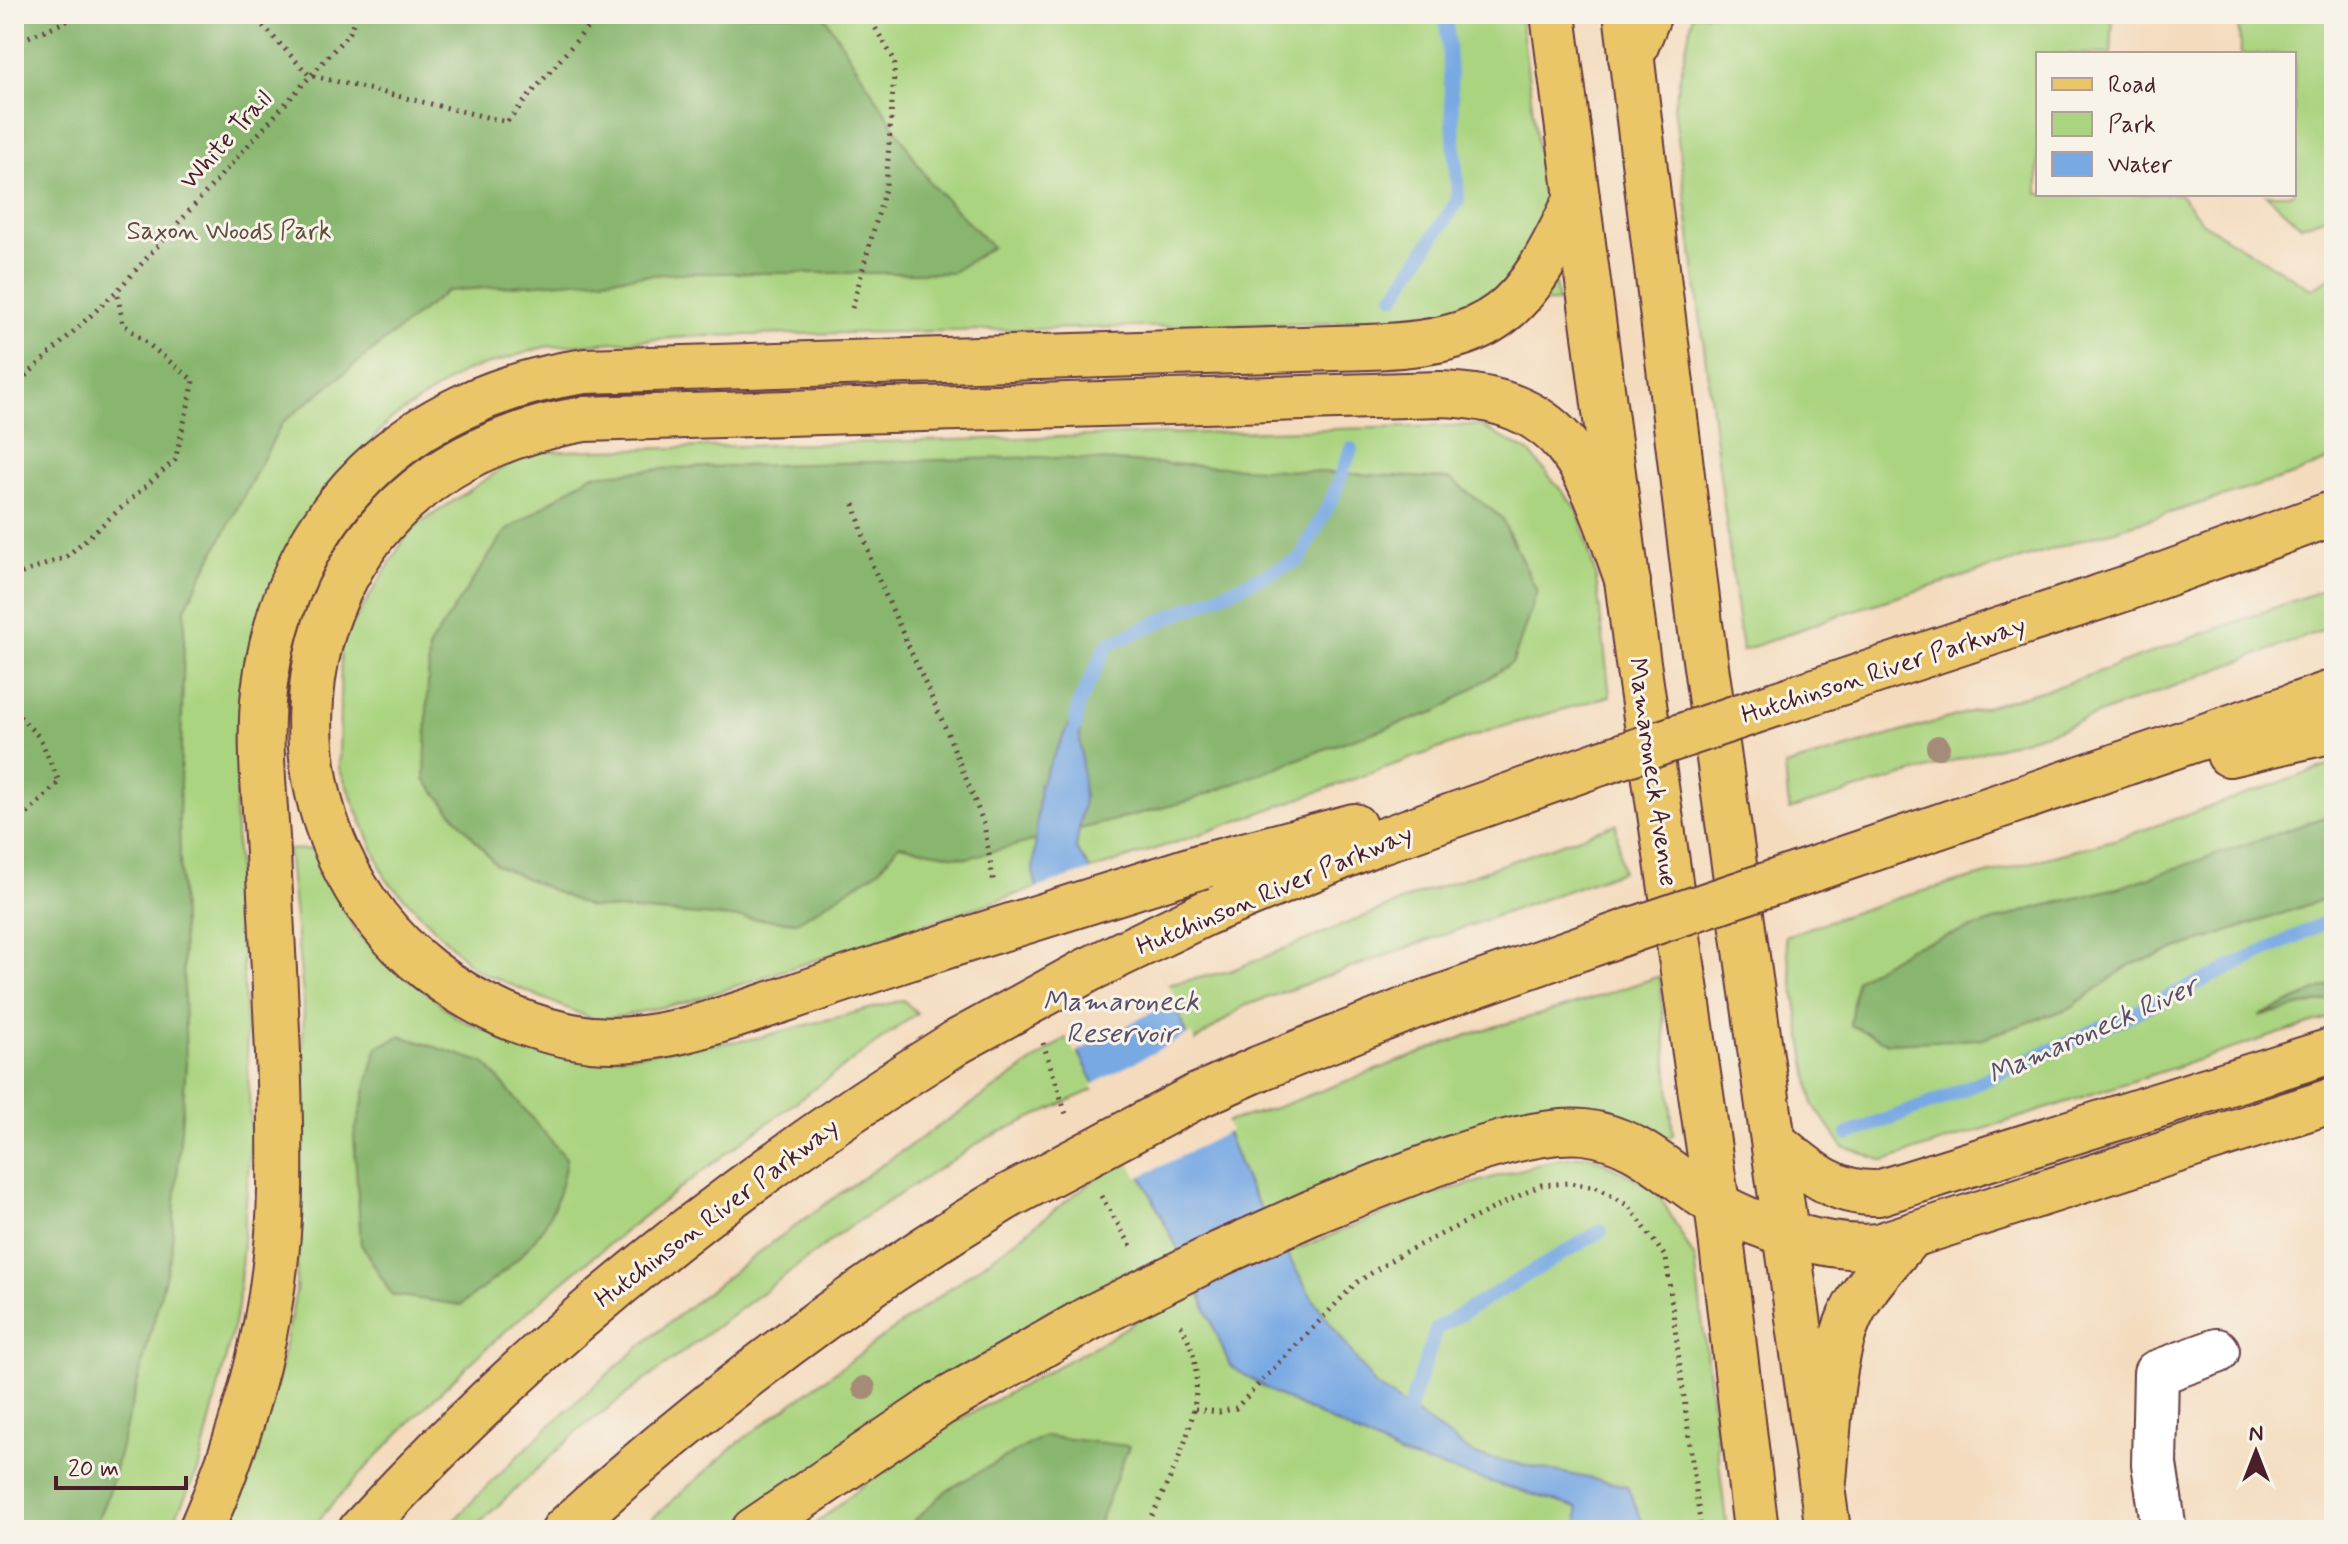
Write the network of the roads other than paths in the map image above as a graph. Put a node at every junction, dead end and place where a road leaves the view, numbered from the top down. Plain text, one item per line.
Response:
1 (1553, 14) edge
2 (1626, 14) edge
3 (1649, 14) edge
4 (1631, 58) junction
5 (1577, 198) junction
6 (2334, 490) edge
7 (2334, 513) edge
8 (1628, 582) junction
9 (2130, 587) junction
10 (2334, 692) edge
11 (2334, 730) edge
12 (1601, 763) junction
13 (2016, 803) junction
14 (2334, 1050) edge
15 (2334, 1100) edge
16 (1775, 1143) junction
17 (1717, 1204) junction
18 (1785, 1231) junction
19 (1910, 1236) junction
20 (2217, 1351) dead end
21 (1826, 1510) edge
22 (201, 1530) edge
23 (361, 1530) edge
24 (564, 1530) edge
25 (754, 1530) edge
26 (1756, 1530) edge
27 (2164, 1530) edge

1 - 5 main road, Mamaroneck Avenue
2 - 4 main road
3 - 4 main road
4 - 16 main road
5 - 8 main road, Mamaroneck Avenue
5 - 22 main road
6 - 9 main road
7 - 9 main road, Hutchinson River Parkway
8 - 12 main road, bridge
8 - 17 main road, Mamaroneck Avenue
9 - 12 main road, Hutchinson River Parkway, bridge
10 - 13 main road
11 - 13 main road
12 - 23 main road, Hutchinson River Parkway, bridge
13 - 24 main road, bridge
14 - 16 main road
15 - 19 main road
16 - 18 main road
17 - 18 main road
17 - 25 main road, bridge
17 - 26 main road, Mamaroneck Avenue
18 - 19 main road
18 - 21 main road
19 - 21 main road
20 - 27 lane

